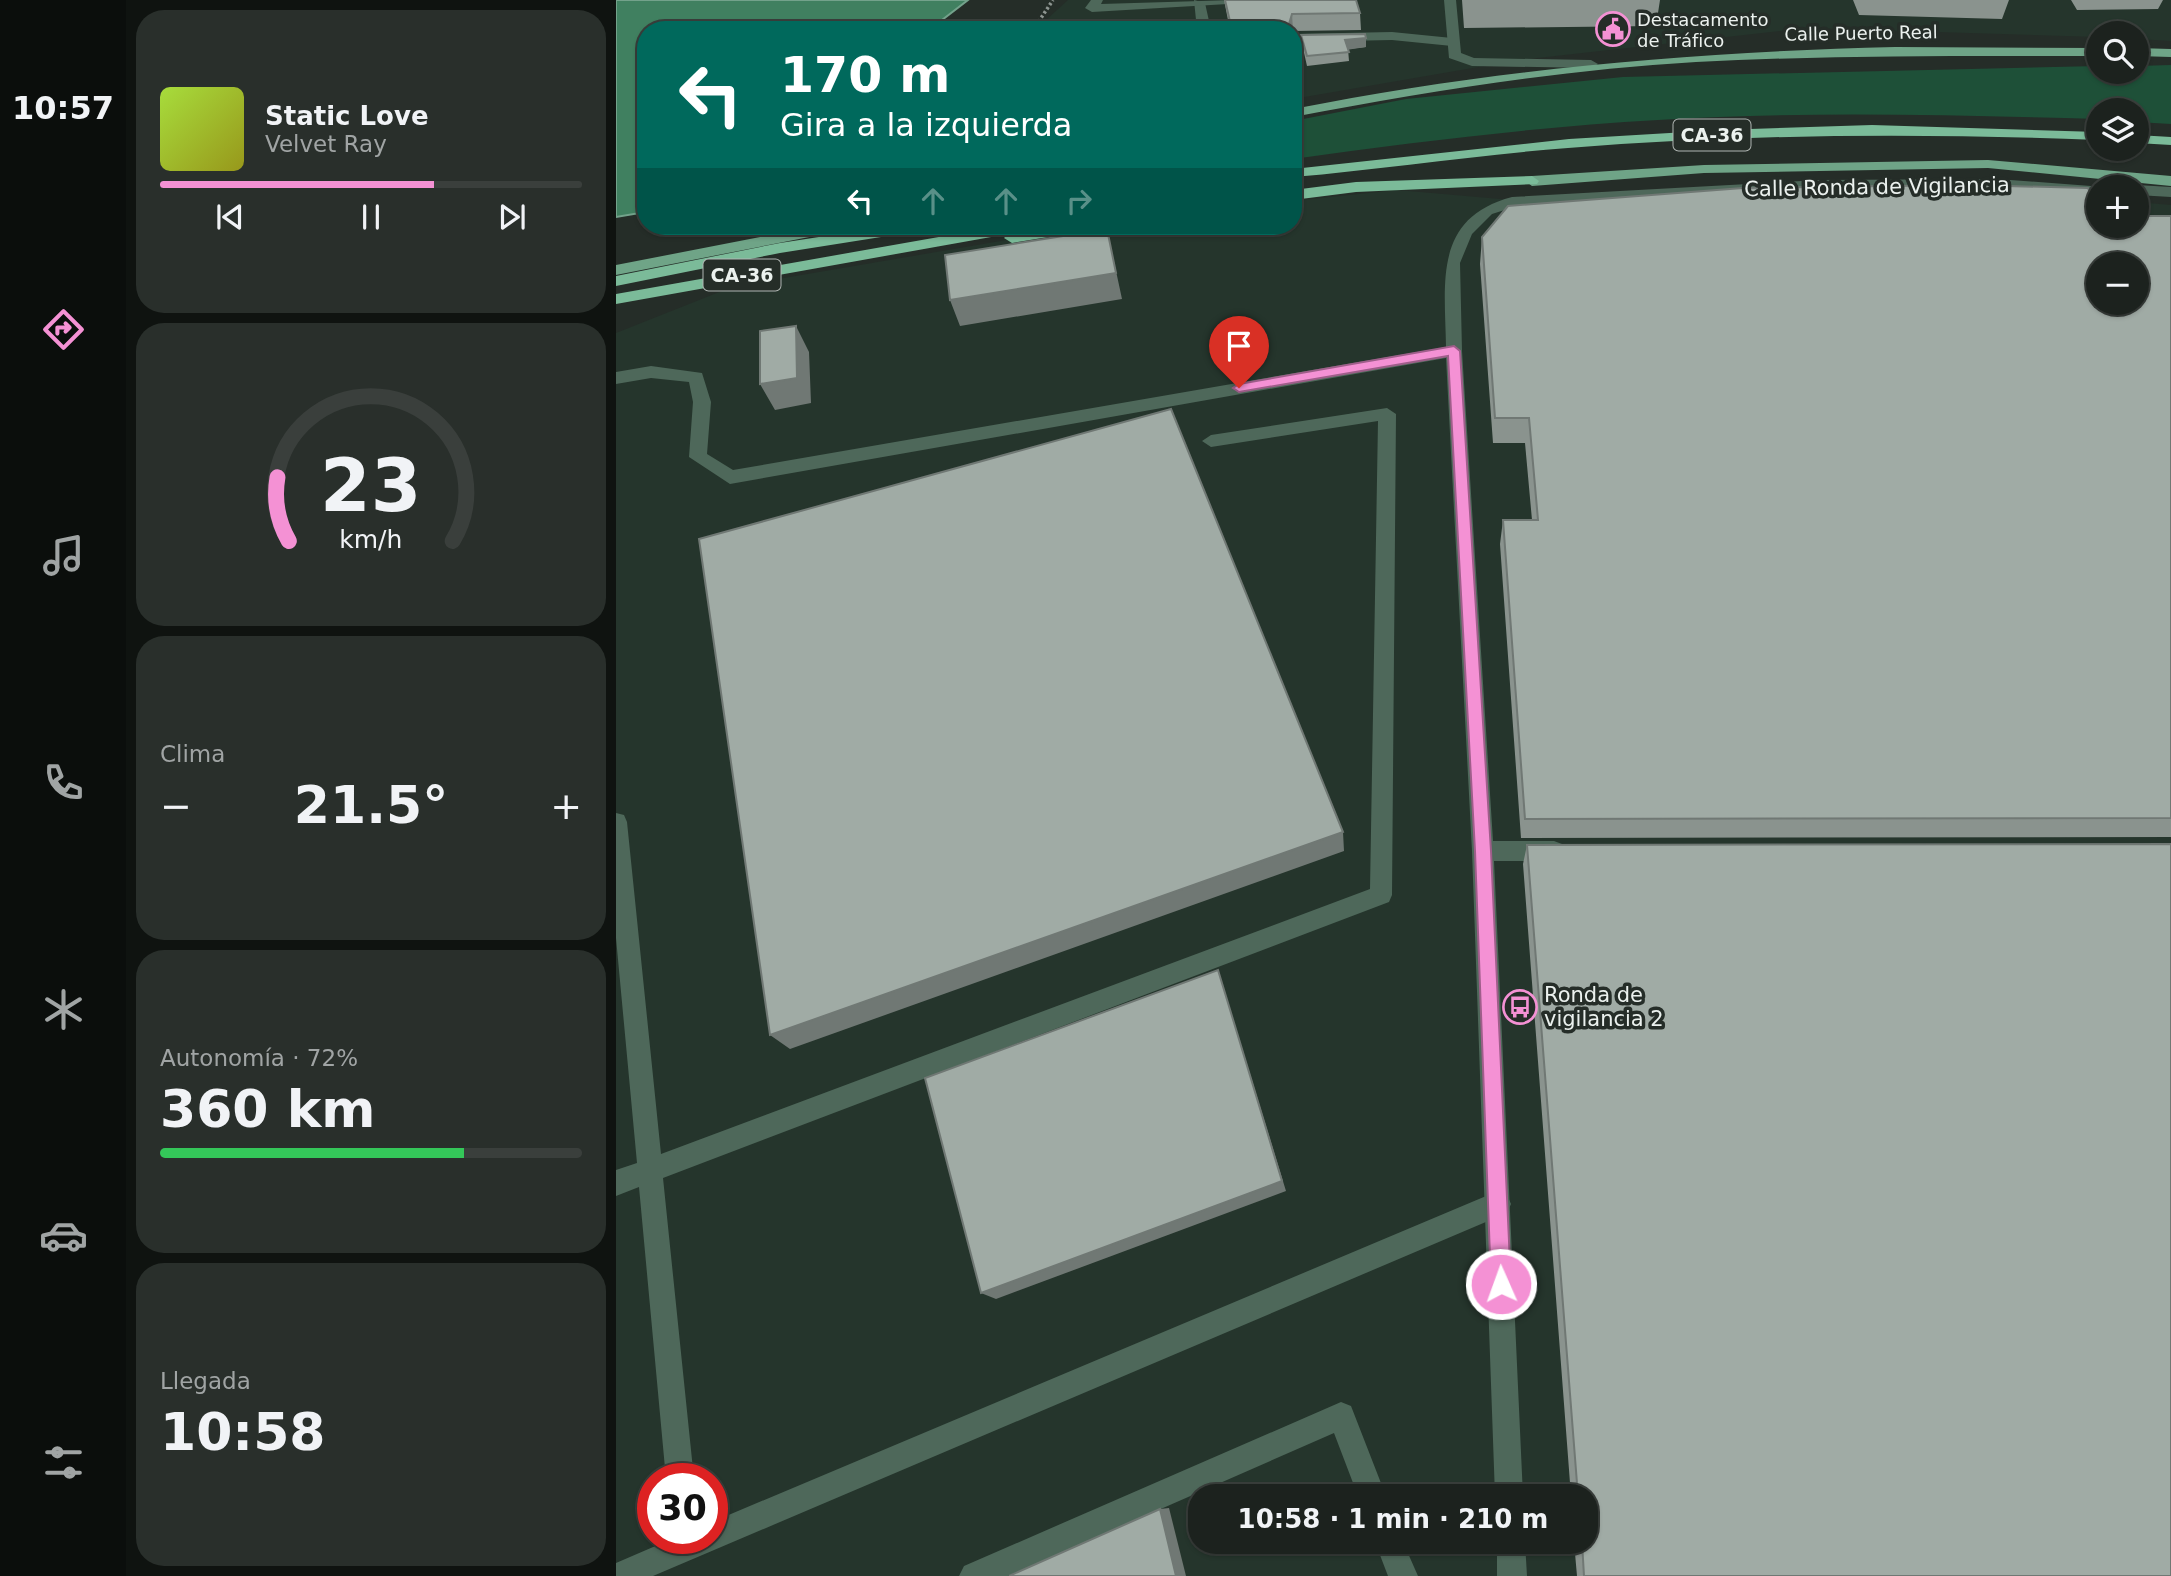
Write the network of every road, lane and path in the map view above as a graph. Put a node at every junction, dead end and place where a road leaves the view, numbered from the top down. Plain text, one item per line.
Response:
1 (1053, 0) edge
2 (1228, 0) edge
3 (1450, 0) edge
4 (1199, 3) junction
5 (1095, 4) edge
6 (1039, 21) edge
7 (1202, 21) edge
8 (1302, 38) edge
9 (1452, 42) junction
10 (2086, 52) edge
11 (2149, 52) edge
12 (2171, 53) edge
13 (1591, 64) junction
14 (1302, 111) edge
15 (2086, 135) edge
16 (2149, 140) edge
17 (2171, 141) edge
18 (1302, 175) edge
19 (1532, 181) joint
20 (2171, 181) edge
21 (2086, 188) edge
22 (2149, 191) edge
23 (2171, 192) edge
24 (1302, 194) edge
25 (794, 235) edge
26 (862, 235) edge
27 (972, 235) edge
28 (1028, 235) edge
29 (867, 252) junction
30 (616, 270) edge
31 (616, 281) edge
32 (616, 299) edge
33 (1454, 351) junction
34 (616, 378) edge
35 (1211, 441) dead end
36 (616, 822) edge
37 (1483, 851) junction
38 (1579, 851) edge
39 (649, 1170) junction
40 (616, 1182) edge
41 (1498, 1204) junction
42 (678, 1463) edge
43 (1367, 1484) edge
44 (1509, 1484) edge
45 (728, 1527) edge
46 (668, 1554) edge
47 (1395, 1554) edge
48 (1511, 1554) edge
49 (620, 1576) edge
50 (974, 1576) edge
51 (1403, 1576) edge
52 (1512, 1576) edge

1 - 6 path
2 - 4 street
3 - 9 street
4 - 5 street
4 - 7 street
8 - 9 street
9 - 13 street
10 - 13 main road, Calle Puerto Real
11 - 12 main road
13 - 14 main road, Calle Puerto Real
15 - 18 highway, CA-36
16 - 17 highway
19 - 20 main road
19 - 24 highway
21 - 33 street, Calle Ronda de Vigilancia
22 - 23 street
25 - 30 main road
26 - 31 highway, CA-36
27 - 29 highway, CA-36
28 - 29 highway
29 - 32 highway, CA-36
33 - 34 street
33 - 37 street, Calle Ronda de Vigilancia
35 - 39 street
36 - 39 street
37 - 38 street
37 - 41 street, Calle Ronda de Vigilancia
39 - 40 street
39 - 42 street
41 - 44 street, Calle Ronda de Vigilancia
41 - 45 street
43 - 50 street
46 - 49 street
47 - 51 street
48 - 52 street

